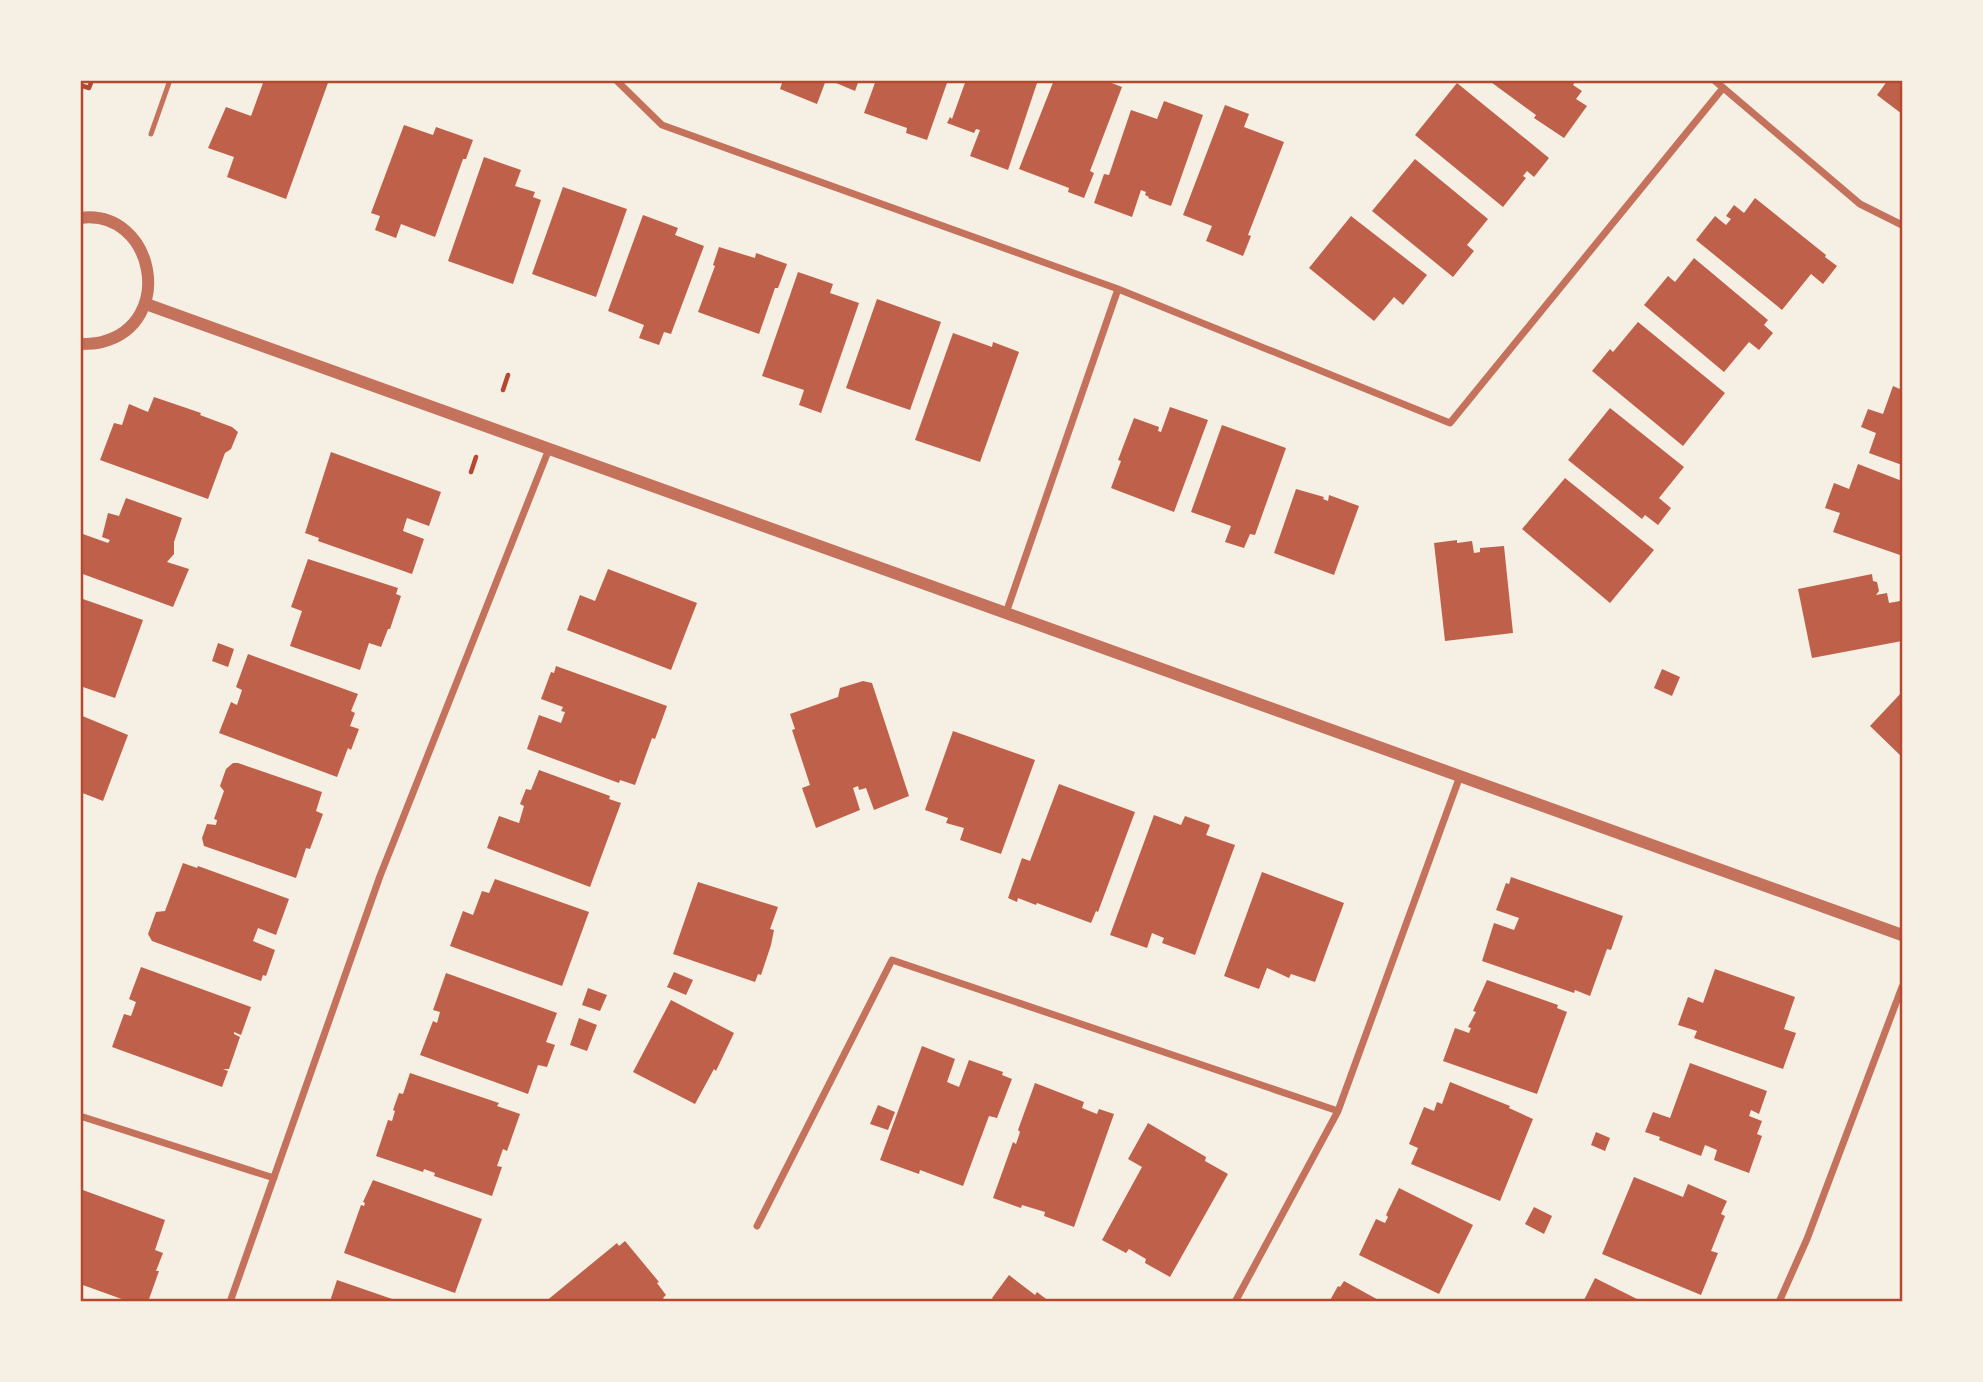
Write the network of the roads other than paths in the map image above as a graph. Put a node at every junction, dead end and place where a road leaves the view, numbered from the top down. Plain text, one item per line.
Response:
1 (170, 80) edge
2 (616, 80) edge
3 (1714, 80) edge
4 (1723, 88) junction
5 (151, 134) dead end
6 (80, 218) edge
7 (1902, 225) edge
8 (1118, 289) junction
9 (146, 304) junction
10 (80, 344) edge
11 (549, 449) junction
12 (1006, 613) junction
13 (1461, 775) junction
14 (1902, 935) edge
15 (1902, 987) edge
16 (1338, 1111) junction
17 (80, 1115) edge
18 (274, 1178) junction
19 (757, 1226) dead end
20 (230, 1301) edge
21 (1235, 1301) edge
22 (1779, 1301) edge

1 - 5 lane
2 - 8 street
3 - 4 street
4 - 7 street
4 - 8 street
6 - 9 street
8 - 12 street
9 - 10 street
9 - 11 street
11 - 12 street
11 - 18 street
12 - 13 street
13 - 14 street
13 - 16 street
15 - 22 street
16 - 19 street
16 - 21 street
17 - 18 street
18 - 20 street

